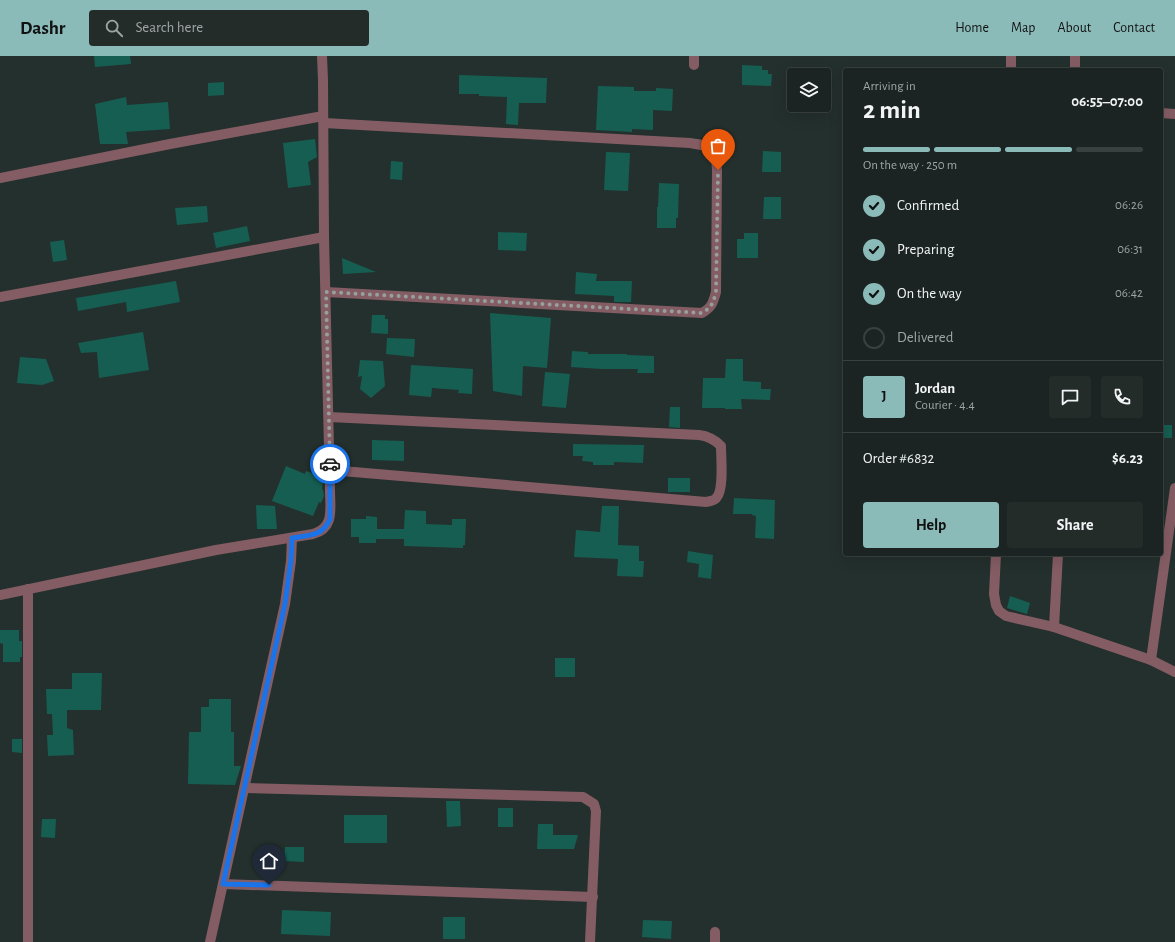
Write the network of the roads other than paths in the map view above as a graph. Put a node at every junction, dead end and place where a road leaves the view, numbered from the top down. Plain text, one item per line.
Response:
1 (322, 56) edge
2 (1011, 56) edge
3 (1075, 56) edge
4 (1011, 68) edge
5 (1075, 68) edge
6 (1163, 113) edge
7 (1175, 114) edge
8 (323, 119) junction
9 (0, 178) edge
10 (324, 237) junction
11 (326, 292) junction
12 (0, 297) edge
13 (329, 417) junction
14 (330, 470) junction
15 (1175, 488) edge
16 (292, 538) junction
17 (996, 556) edge
18 (1058, 556) edge
19 (28, 589) junction
20 (0, 595) edge
21 (1054, 627) junction
22 (1151, 660) junction
23 (1175, 672) edge
24 (244, 788) junction
25 (223, 884) junction
26 (592, 897) junction
27 (28, 942) edge
28 (210, 942) edge
29 (590, 942) edge

1 - 8 street
2 - 4 street
3 - 5 street
6 - 7 street
8 - 9 street
8 - 10 street
8 - 11 street
10 - 11 street
10 - 12 street
11 - 13 street
13 - 14 street
13 - 14 street
14 - 16 street
15 - 22 street
16 - 19 street
16 - 24 street
17 - 21 street
18 - 21 street
19 - 20 street
19 - 27 street
21 - 22 street
22 - 23 street
24 - 25 street
24 - 26 street
25 - 26 street
25 - 28 street
26 - 29 street

